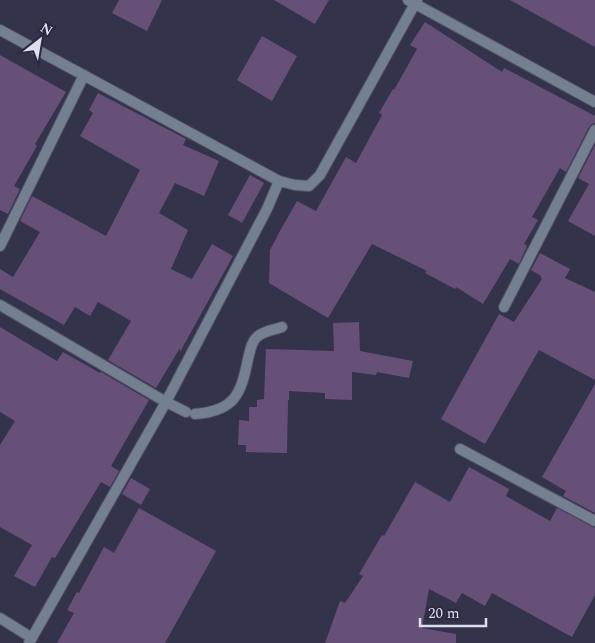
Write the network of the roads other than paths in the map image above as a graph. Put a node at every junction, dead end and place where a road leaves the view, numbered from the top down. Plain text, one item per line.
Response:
1 (413, 1) edge
2 (0, 30) edge
3 (84, 75) junction
4 (595, 102) edge
5 (595, 130) edge
6 (279, 181) junction
7 (0, 246) edge
8 (0, 304) edge
9 (504, 307) dead end
10 (282, 327) dead end
11 (166, 402) junction
12 (460, 448) dead end
13 (595, 521) edge
14 (0, 618) edge
15 (30, 641) edge

1 - 4 street
1 - 6 street
2 - 3 street
3 - 6 street
3 - 7 street
5 - 9 street
6 - 11 street
8 - 11 street
10 - 11 street
11 - 15 street
12 - 13 street
14 - 15 street

